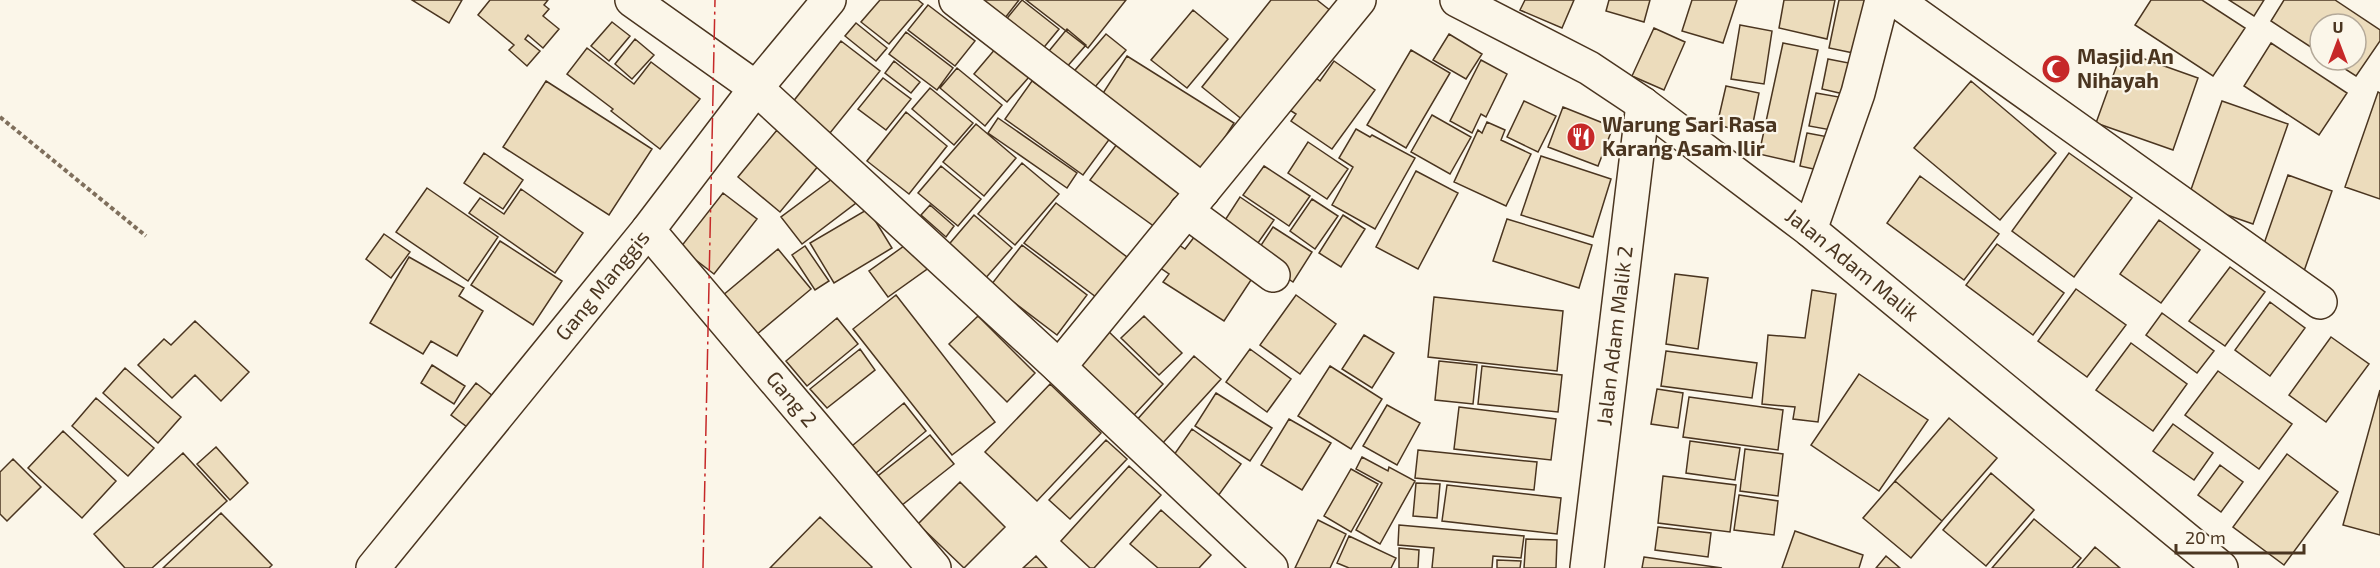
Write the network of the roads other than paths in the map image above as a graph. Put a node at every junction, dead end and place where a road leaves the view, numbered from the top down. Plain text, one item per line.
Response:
1 (632, 0) edge
2 (829, 0) edge
3 (956, 0) edge
4 (1359, 0) edge
5 (1456, 0) edge
6 (1882, 0) edge
7 (1896, 0) edge
8 (756, 88) junction
9 (1643, 104) junction
10 (1195, 201) junction
11 (648, 230) junction
12 (1810, 230) junction
13 (1273, 275) dead end
14 (2320, 302) dead end
15 (1059, 367) junction
16 (373, 568) edge
17 (934, 568) edge
18 (1272, 568) edge
19 (1587, 568) edge
20 (2221, 568) edge

1 - 8 street
2 - 8 street, Gang Manggis
3 - 10 street
4 - 10 street
5 - 9 street, Jalan Adam Malik
6 - 12 street
7 - 14 street
8 - 11 street, Gang Manggis
8 - 15 street
9 - 12 street, Jalan Adam Malik
9 - 19 street, Jalan Adam Malik 2
10 - 13 street
10 - 15 street
11 - 16 street, Gang Manggis
11 - 17 street, Gang 2
12 - 20 street, Jalan Adam Malik
15 - 18 street

